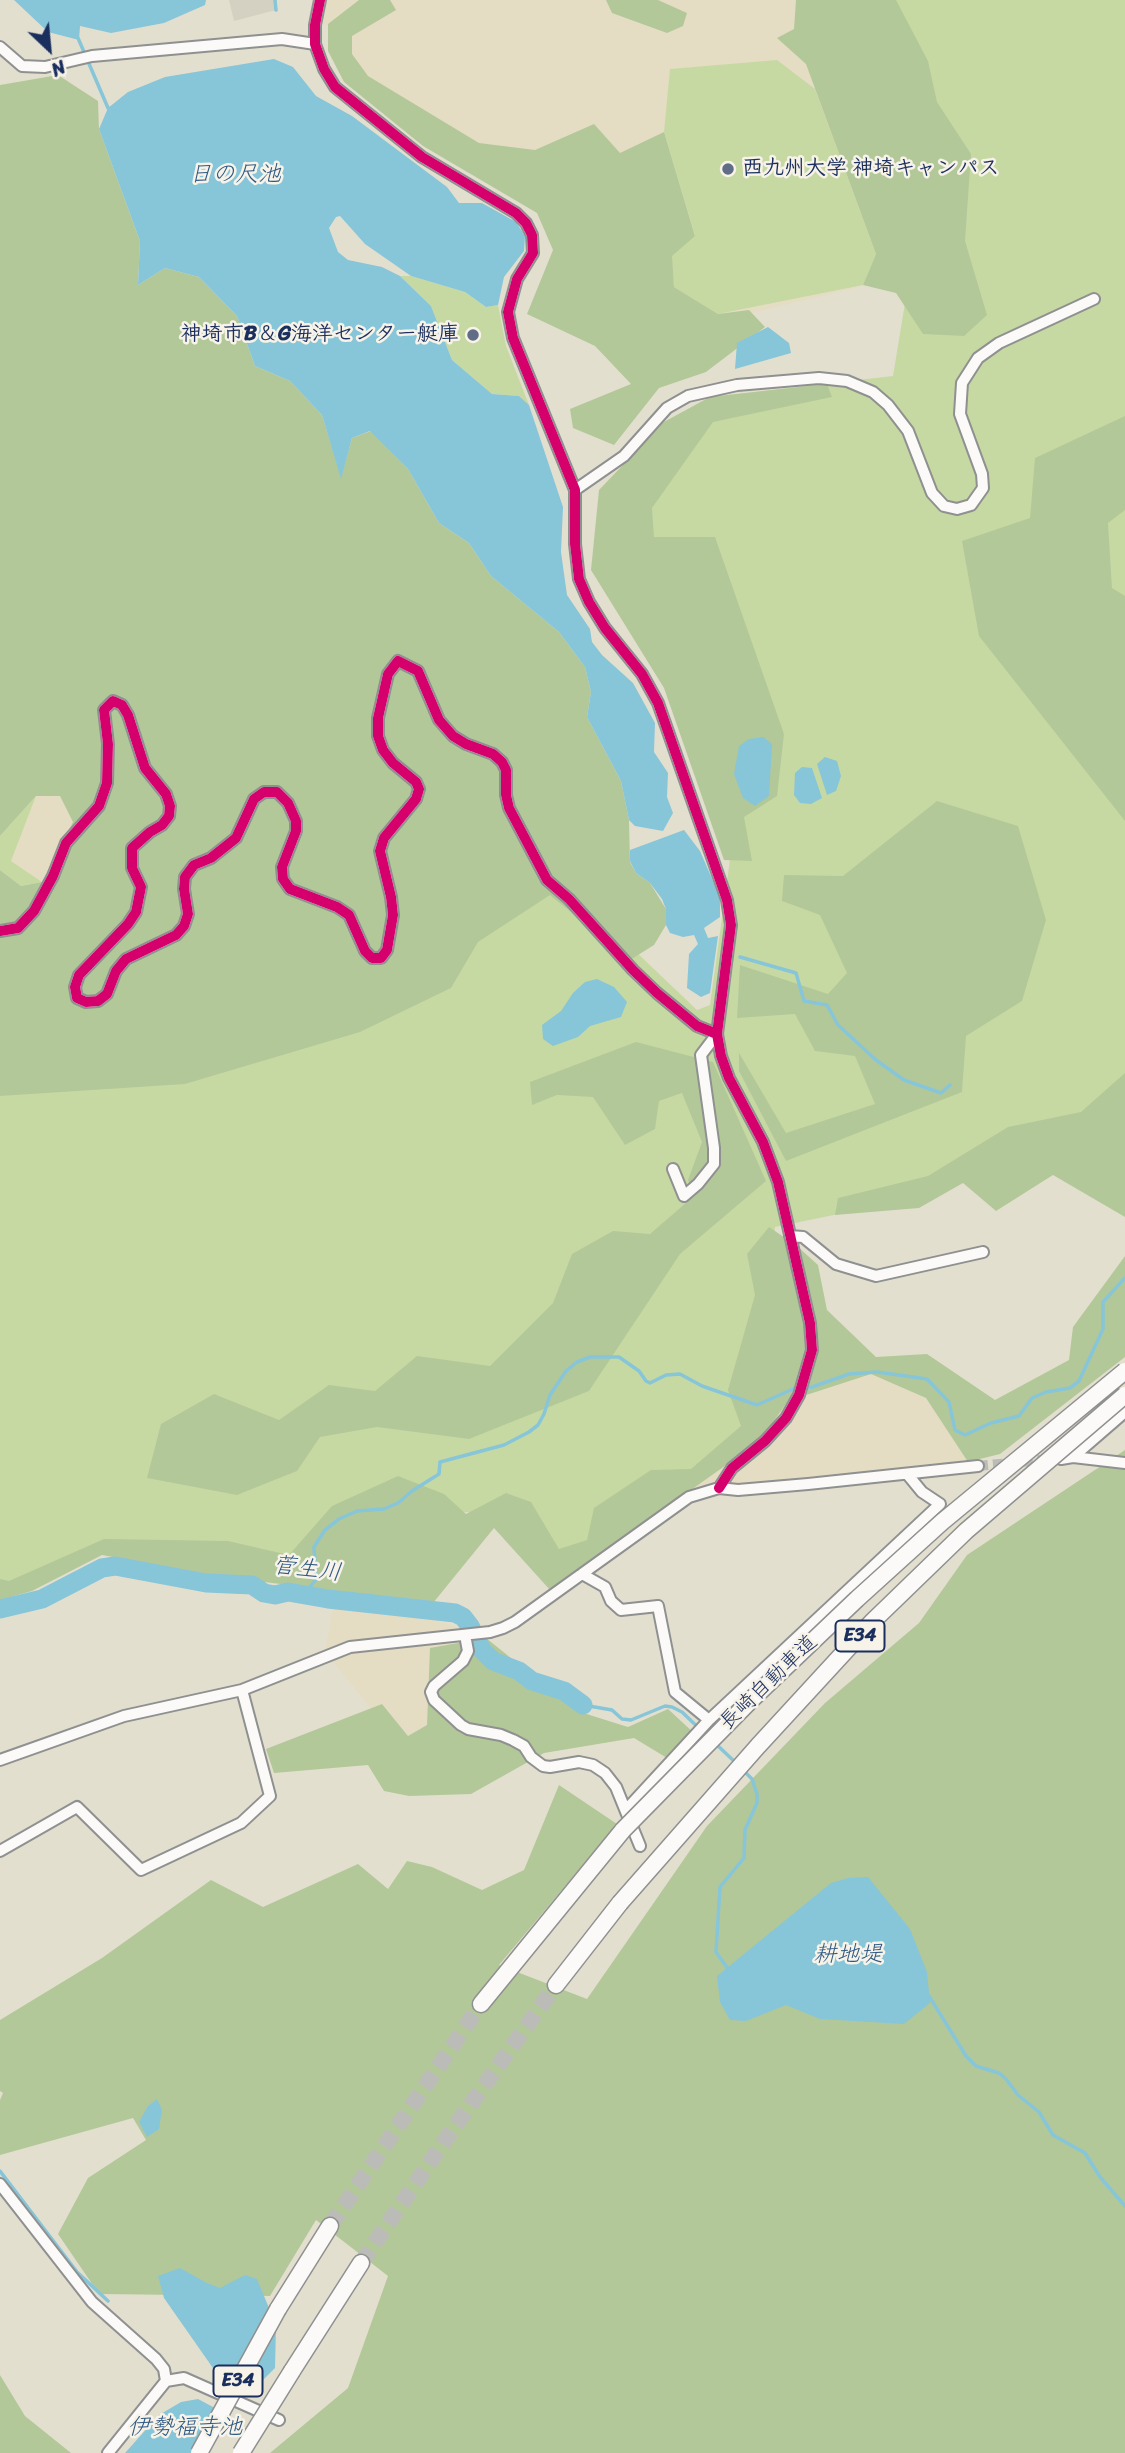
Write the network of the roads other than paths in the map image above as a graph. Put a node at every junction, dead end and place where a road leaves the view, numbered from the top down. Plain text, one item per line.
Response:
1 (320, 0) edge
2 (315, 44) junction
3 (0, 47) edge
4 (1094, 299) dead end
5 (575, 490) junction
6 (0, 931) edge
7 (717, 1034) junction
8 (673, 1169) dead end
9 (790, 1236) junction
10 (983, 1252) dead end
11 (1125, 1371) edge
12 (1125, 1395) edge
13 (1125, 1412) edge
14 (1125, 1463) edge
15 (978, 1466) tunnel mouth
16 (908, 1475) junction
17 (719, 1488) junction
18 (582, 1574) junction
19 (465, 1635) junction
20 (242, 1690) junction
21 (709, 1720) junction
22 (0, 1760) edge
23 (625, 1810) junction
24 (640, 1846) dead end
25 (0, 1851) edge
26 (556, 1985) tunnel mouth
27 (481, 2004) tunnel mouth
28 (0, 2184) edge
29 (330, 2225) tunnel mouth
30 (361, 2263) tunnel mouth
31 (166, 2381) junction
32 (279, 2420) dead end
33 (108, 2453) edge
34 (199, 2453) edge
35 (241, 2453) edge

1 - 2 street
2 - 3 street
2 - 5 street
4 - 5 street
5 - 7 street
6 - 7 street
7 - 8 street
7 - 9 street
9 - 10 street
9 - 17 street
11 - 27 highway, 長崎自動車道 / E34, bridge
12 - 26 highway, 長崎自動車道 / E34, bridge
13 - 14 street
15 - 16 street
16 - 17 street
16 - 21 street
17 - 18 street
18 - 19 street
18 - 21 street
19 - 20 street
19 - 23 street
20 - 22 street
20 - 25 street
21 - 23 street
23 - 24 street
28 - 31 street
29 - 34 highway, E34, bridge
30 - 35 highway, E34, bridge
31 - 32 street
31 - 33 street

